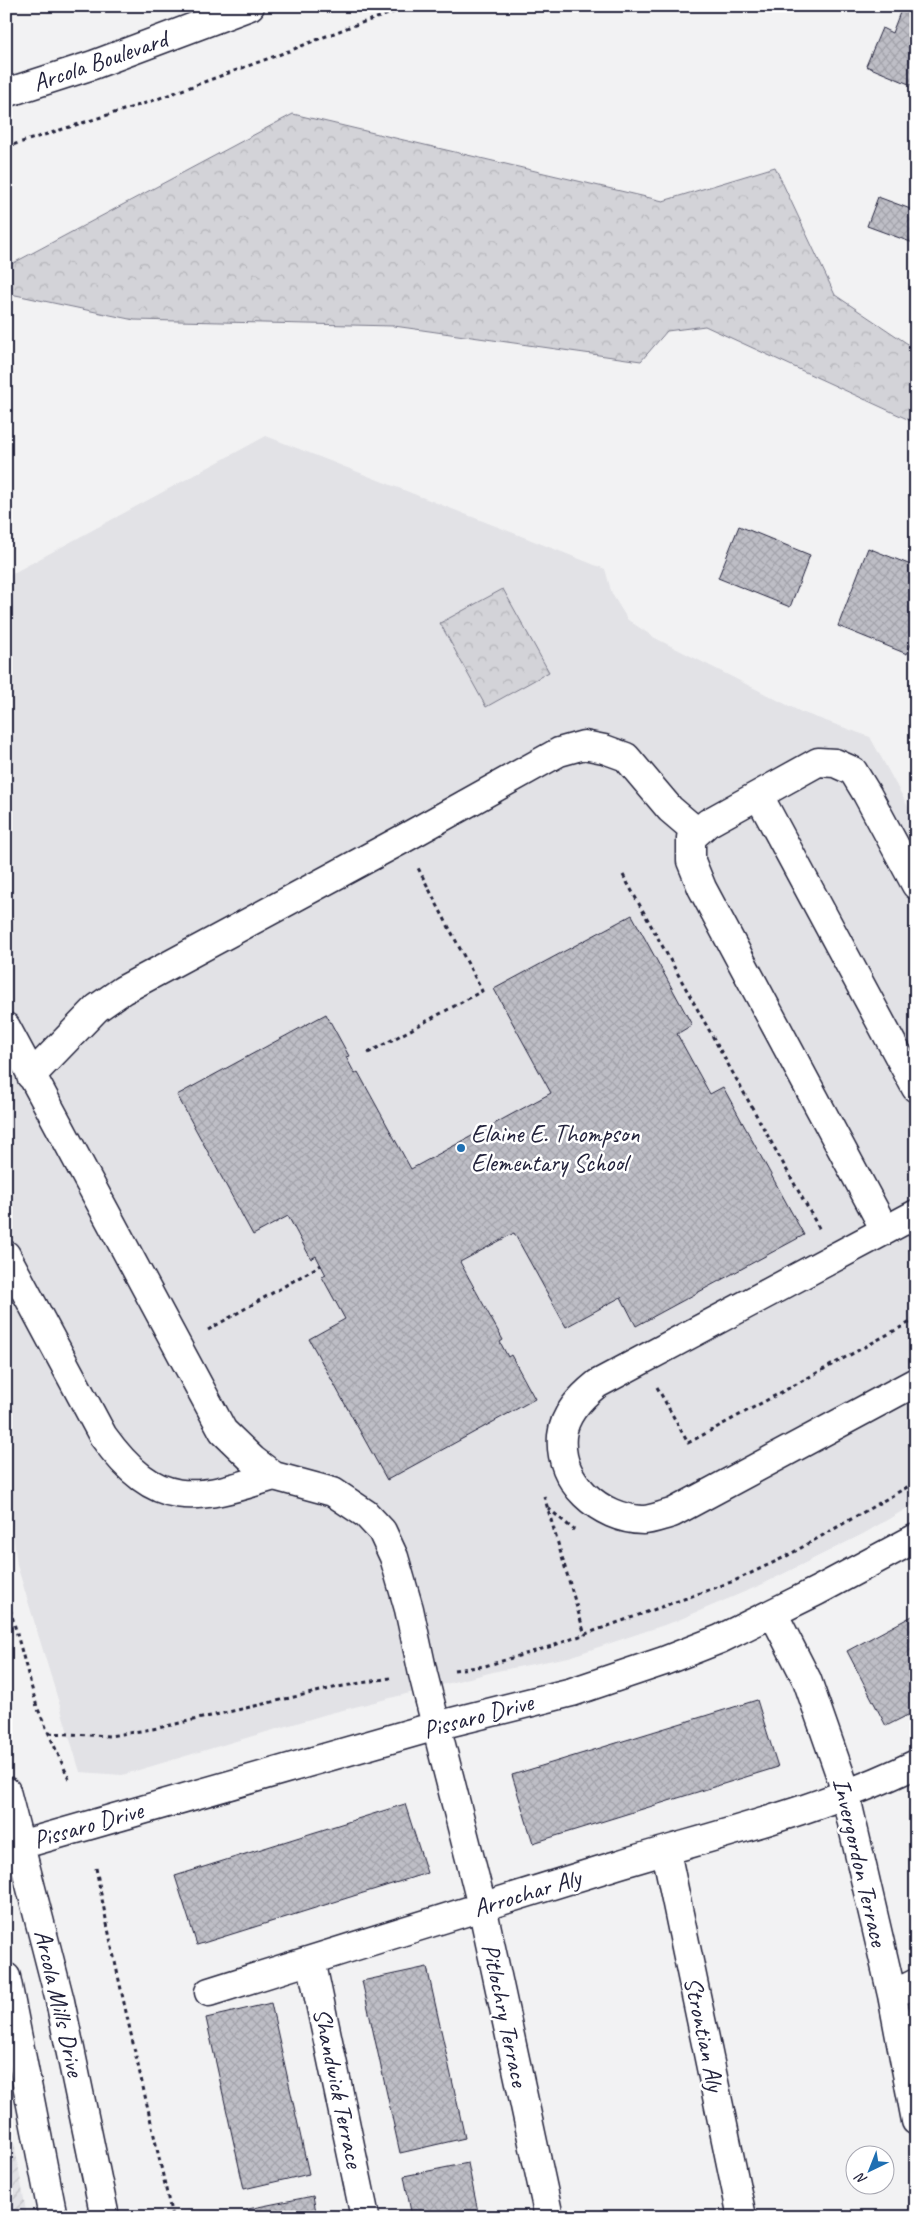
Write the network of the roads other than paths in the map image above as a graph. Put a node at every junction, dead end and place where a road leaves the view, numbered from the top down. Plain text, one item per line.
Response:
1 (250, 6) edge
2 (6, 93) edge
3 (759, 796) junction
4 (696, 832) junction
5 (916, 884) edge
6 (6, 1027) edge
7 (31, 1076) junction
8 (916, 1088) edge
9 (916, 1214) edge
10 (885, 1230) junction
11 (6, 1255) edge
12 (916, 1382) edge
13 (274, 1476) junction
14 (916, 1538) edge
15 (773, 1613) junction
16 (436, 1726) junction
17 (916, 1764) edge
18 (6, 1792) edge
19 (845, 1795) junction
20 (14, 1846) edge
21 (666, 1851) junction
22 (482, 1906) junction
23 (311, 1960) junction
24 (6, 1976) edge
25 (916, 1983) edge
26 (209, 1992) dead end
27 (892, 1996) junction
28 (916, 2121) edge
29 (54, 2217) edge
30 (104, 2217) edge
31 (365, 2217) edge
32 (549, 2217) edge
33 (742, 2217) edge

1 - 2 street, Arcola Boulevard
3 - 4 street
3 - 5 street
3 - 8 street
4 - 7 street
4 - 10 street
6 - 7 street
7 - 13 street
9 - 10 street
10 - 12 street
11 - 13 street
13 - 16 street, Pitlochry Terrace
14 - 15 street, Pissaro Drive
15 - 16 street, Pissaro Drive
15 - 19 street, Invergordon Terrace
16 - 20 street, Pissaro Drive
16 - 22 street, Pitlochry Terrace
17 - 19 street, Arrochar Aly
18 - 20 street, Arcola Mills Drive
19 - 21 street, Arrochar Aly
19 - 27 street, Invergordon Terrace
20 - 30 street, Arcola Mills Drive
21 - 22 street, Arrochar Aly
21 - 33 street, Strontian Aly
22 - 23 street, Arrochar Aly
22 - 32 street, Pitlochry Terrace
23 - 26 street, Arrochar Aly
23 - 31 street, Shandwick Terrace
24 - 29 street, Arcola Mills Drive
25 - 27 street
27 - 28 street, Invergordon Terrace

